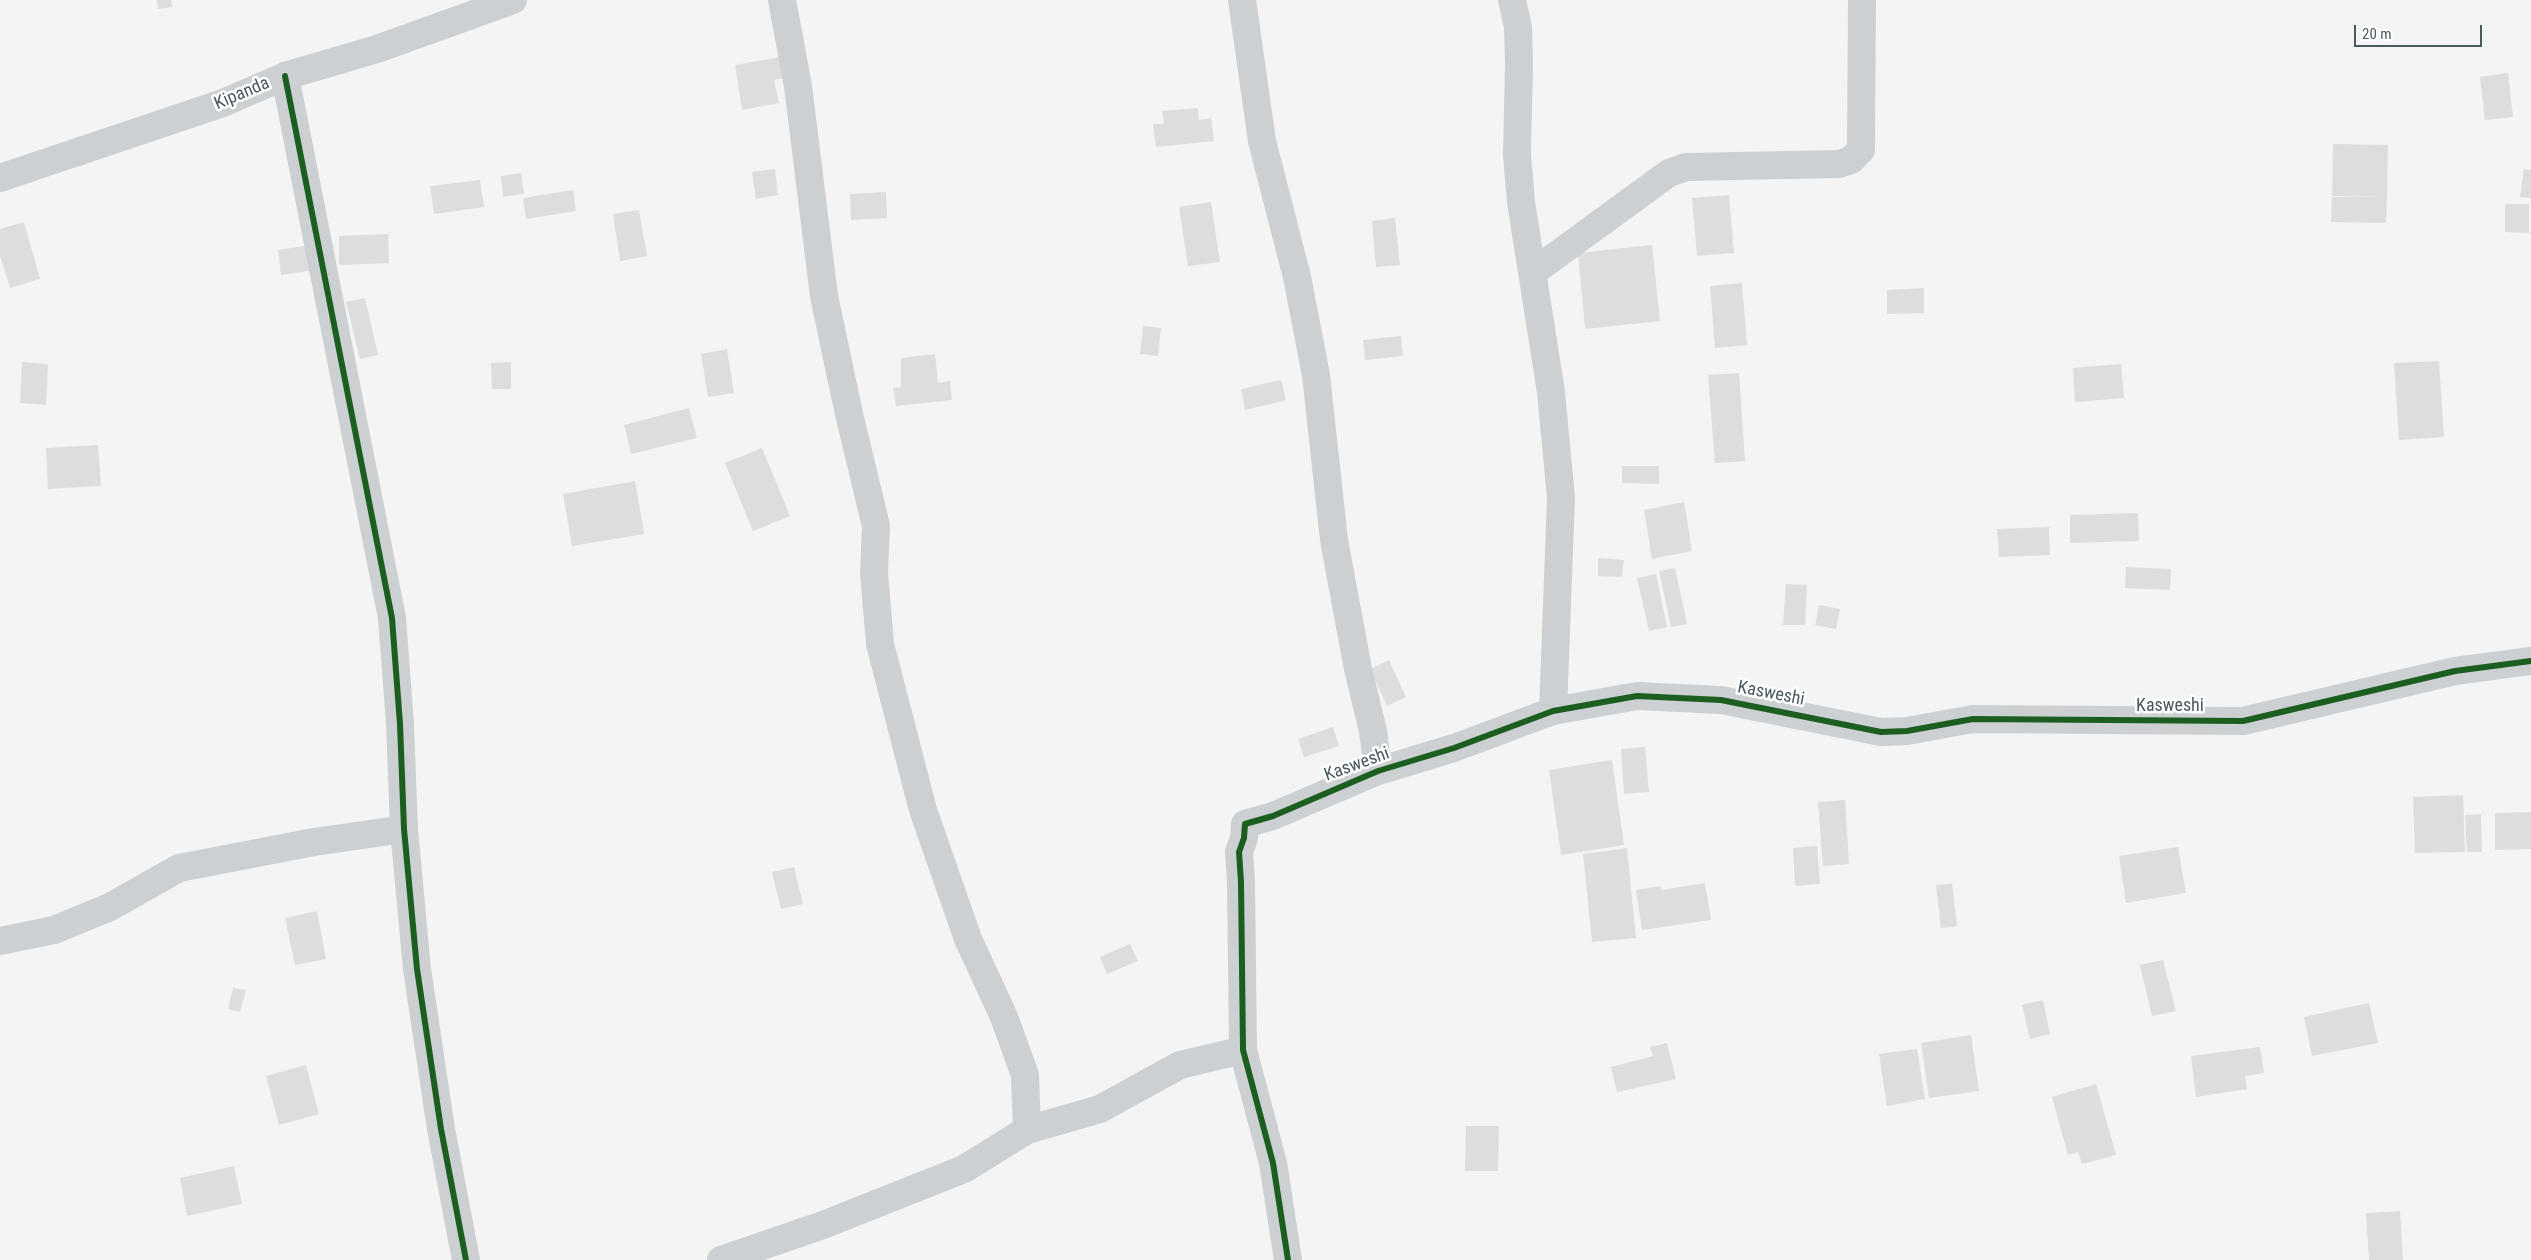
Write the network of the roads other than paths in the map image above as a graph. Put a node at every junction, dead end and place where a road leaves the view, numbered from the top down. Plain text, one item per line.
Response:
1 (513, 0) edge
2 (782, 0) edge
3 (1242, 0) edge
4 (1512, 0) edge
5 (1862, 0) edge
6 (460, 10) edge
7 (285, 76) junction
8 (0, 178) edge
9 (1532, 272) junction
10 (2531, 661) edge
11 (1553, 711) junction
12 (1378, 771) junction
13 (404, 829) junction
14 (0, 941) edge
15 (1243, 1050) junction
16 (1027, 1130) junction
17 (466, 1260) edge
18 (721, 1260) edge
19 (1288, 1260) edge

1 - 6 street, Kipanda
2 - 16 street
3 - 12 street
4 - 9 street
5 - 9 street
6 - 7 street, Kipanda
7 - 8 street, Kipanda
7 - 13 street
9 - 11 street
10 - 11 street, Kasweshi
11 - 12 street, Kasweshi
12 - 15 street, Kasweshi
13 - 14 street
13 - 17 street
15 - 16 street
15 - 19 street
16 - 18 street

